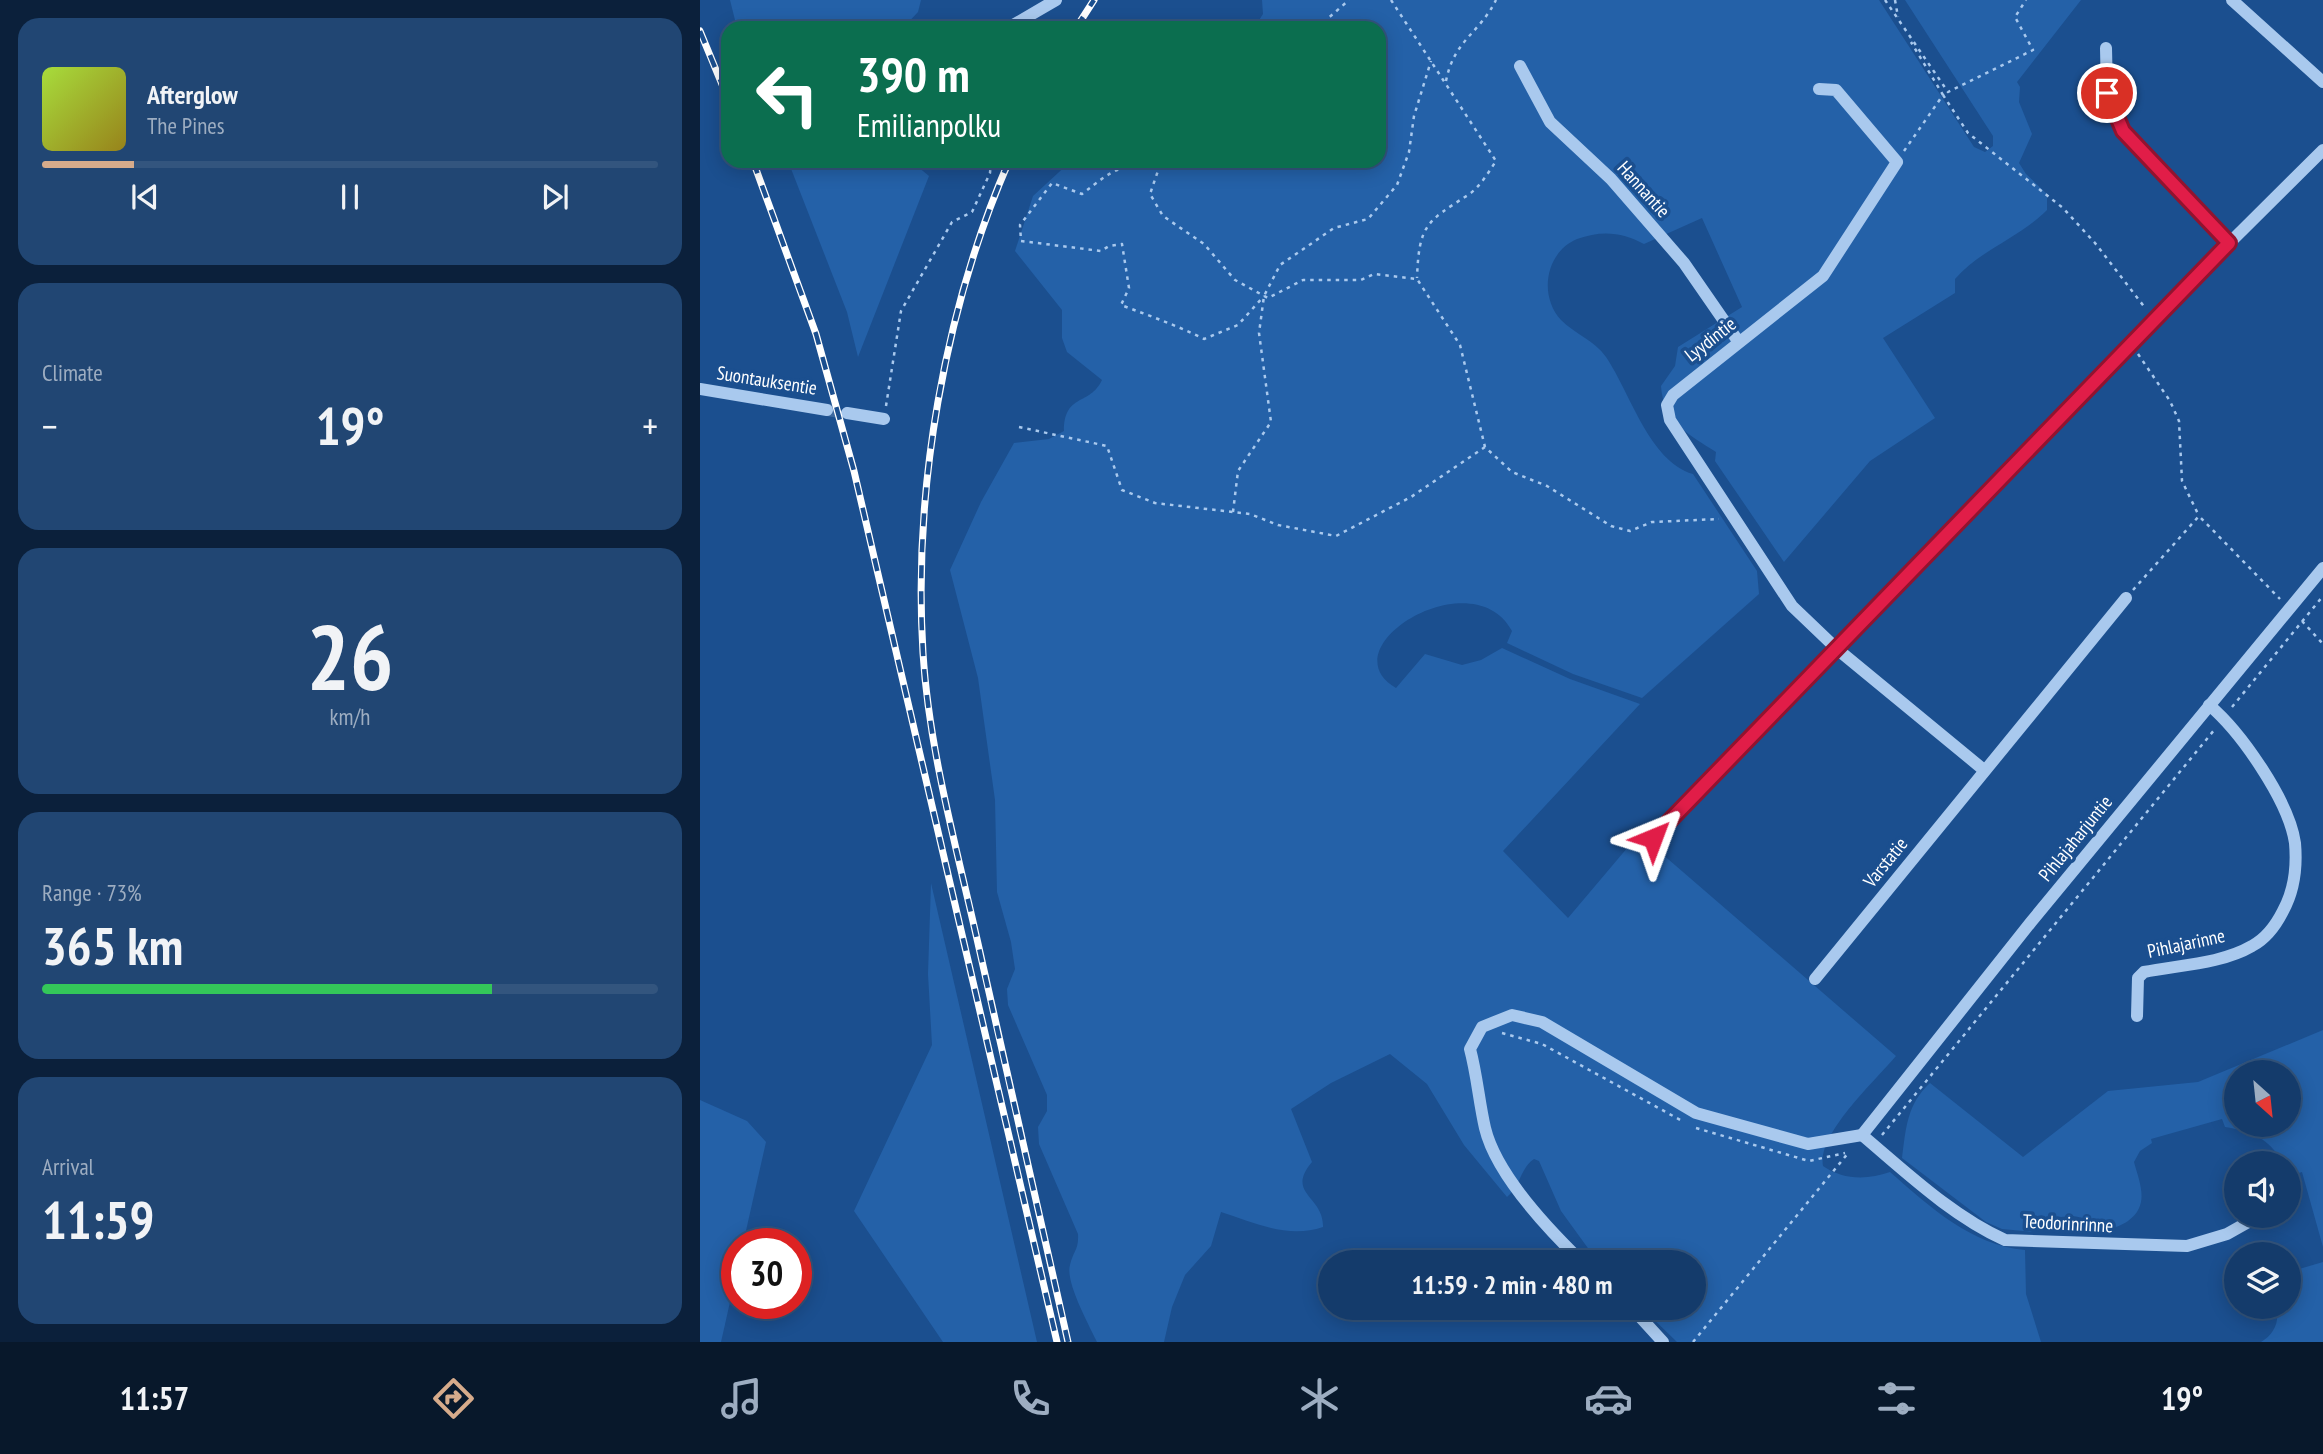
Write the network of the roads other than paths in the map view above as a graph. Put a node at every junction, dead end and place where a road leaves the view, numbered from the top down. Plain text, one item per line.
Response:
1 (1056, 0) edge
2 (2232, 0) edge
3 (1020, 21) edge
4 (2106, 48) dead end
5 (1520, 66) dead end
6 (2323, 82) edge
7 (1819, 89) dead end
8 (2323, 150) edge
9 (2229, 243) junction
10 (1738, 341) junction
11 (700, 389) edge
12 (827, 410) tunnel mouth
13 (847, 413) tunnel mouth
14 (884, 419) road end
15 (2323, 568) edge
16 (2126, 598) road end
17 (1838, 649) junction
18 (2209, 705) junction
19 (1984, 770) junction
20 (1653, 838) dead end
21 (1815, 979) dead end
22 (2137, 1016) dead end
23 (1867, 1140) junction
24 (2238, 1228) edge
25 (1569, 1250) edge
26 (1644, 1320) edge
27 (1663, 1342) edge

1 - 3 street
2 - 6 street
4 - 9 street
5 - 10 street, Hannantie
7 - 10 street, Lyydintie
8 - 9 street
9 - 17 street
10 - 17 street, Lyydintie
11 - 12 street, Suontauksentie
13 - 14 street
15 - 18 street, Pihlajaharjuntie
16 - 19 street, Varstatie
17 - 19 street
17 - 20 street
18 - 22 street, Pihlajarinne
18 - 23 street, Pihlajaharjuntie
19 - 21 street, Varstatie
23 - 24 street, Teodorinrinne
23 - 25 street
26 - 27 street

